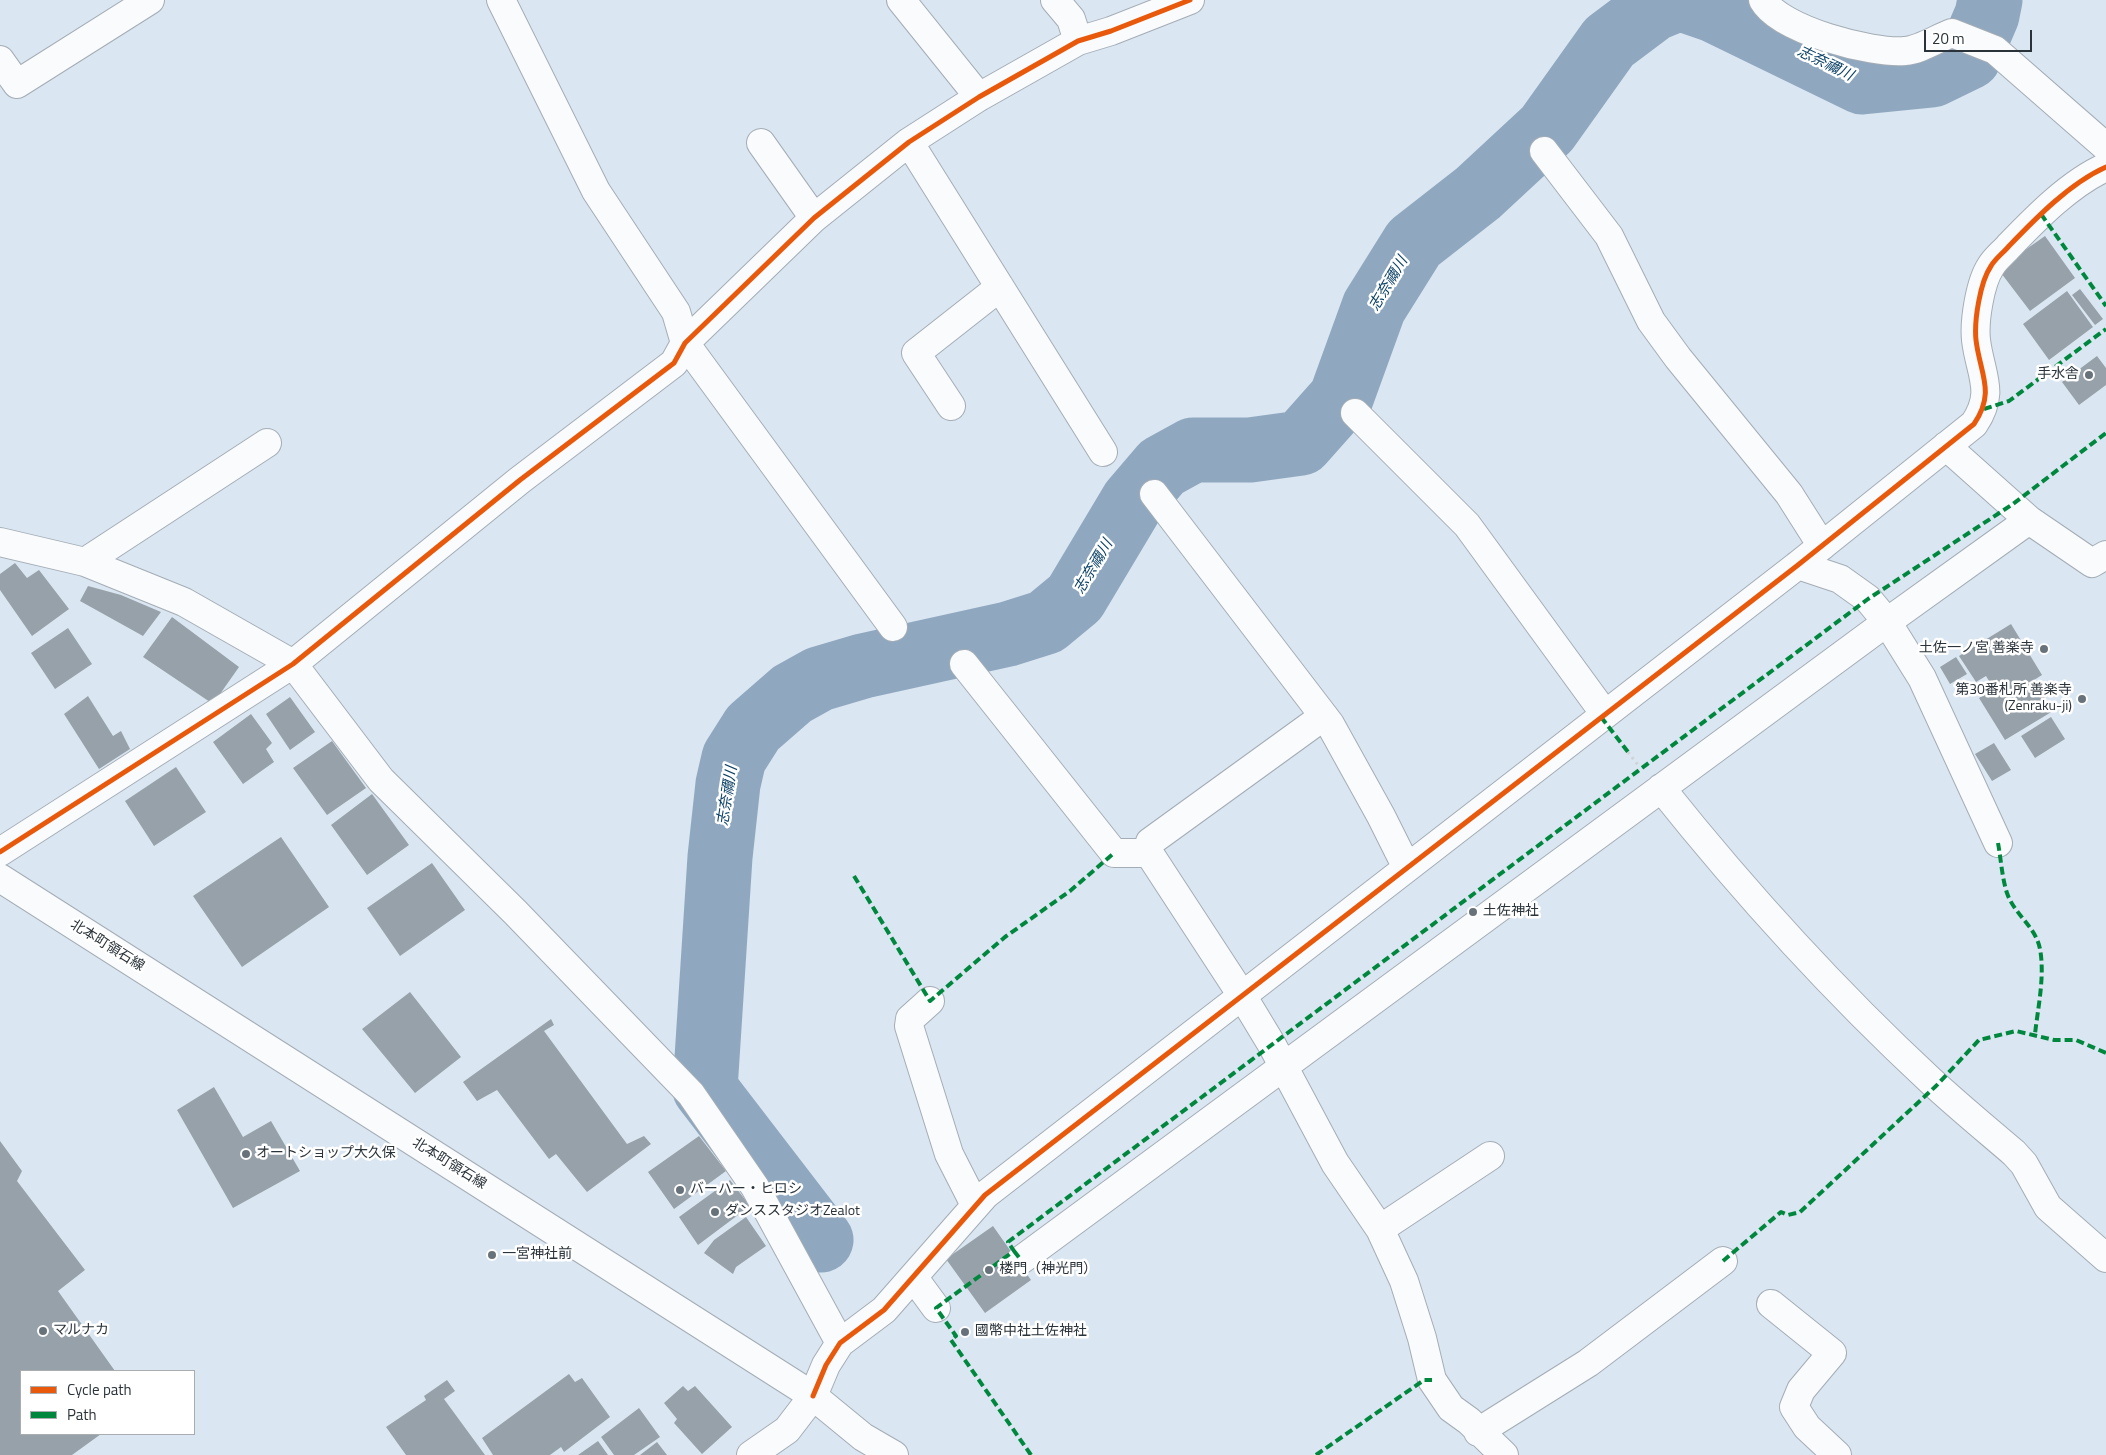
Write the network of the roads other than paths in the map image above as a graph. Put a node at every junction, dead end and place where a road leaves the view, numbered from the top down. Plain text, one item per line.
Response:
1 (150, 0) edge
2 (501, 0) edge
3 (901, 0) edge
4 (1054, 0) edge
5 (1190, 0) edge
6 (1763, 0) edge
7 (1078, 41) junction
8 (0, 60) edge
9 (979, 97) junction
10 (909, 142) junction
11 (761, 143) dead end
12 (2106, 147) edge
13 (1544, 151) dead end
14 (2106, 167) edge
15 (814, 218) junction
16 (1000, 287) junction
17 (685, 343) junction
18 (951, 406) dead end
19 (1355, 413) dead end
20 (267, 443) dead end
21 (1946, 446) junction
22 (1102, 452) dead end
23 (1154, 494) dead end
24 (2029, 520) junction
25 (0, 542) edge
26 (1822, 546) junction
27 (2106, 555) edge
28 (84, 562) junction
29 (1798, 565) junction
30 (1887, 622) junction
31 (894, 627) dead end
32 (292, 664) junction
33 (964, 664) dead end
34 (1324, 716) junction
35 (1601, 717) junction
36 (1661, 788) junction
37 (1998, 844) dead end
38 (0, 852) edge
39 (1150, 854) junction
40 (1407, 868) junction
41 (0, 878) edge
42 (1242, 997) junction
43 (930, 1001) dead end
44 (1282, 1068) junction
45 (1490, 1156) dead end
46 (975, 1205) junction
47 (1380, 1229) junction
48 (2106, 1258) edge
49 (1021, 1260) dead end
50 (1723, 1261) dead end
51 (914, 1278) junction
52 (1771, 1304) dead end
53 (936, 1308) dead end
54 (840, 1343) junction
55 (813, 1396) junction
56 (1478, 1432) junction
57 (751, 1455) edge
58 (894, 1455) edge
59 (1504, 1455) edge
60 (1837, 1455) edge

1 - 8 street
2 - 17 street
3 - 9 street
4 - 7 street
5 - 7 street
6 - 12 street
7 - 9 street
9 - 10 street
10 - 15 street
10 - 16 street
11 - 15 street
13 - 26 street
14 - 21 street
15 - 17 street
16 - 18 street
16 - 22 street
17 - 31 street
17 - 32 street
19 - 35 street
20 - 28 street
21 - 24 street
21 - 26 street
23 - 34 street
24 - 27 street
24 - 30 street
25 - 28 street
26 - 29 street
28 - 32 street
29 - 30 street
29 - 35 street
30 - 36 street
30 - 37 street
32 - 38 street
32 - 54 street
33 - 39 street
34 - 39 street
34 - 40 street
35 - 40 street
36 - 44 street
36 - 48 street
39 - 42 street
40 - 42 street
41 - 55 street, 北本町領石線
42 - 44 street
42 - 46 street
43 - 46 street
44 - 47 street
44 - 49 street
45 - 47 street
46 - 51 street
47 - 56 street
50 - 56 street
51 - 53 street
51 - 54 street
52 - 60 street
54 - 55 street
55 - 57 street
55 - 58 street, 北本町領石線
56 - 59 street

